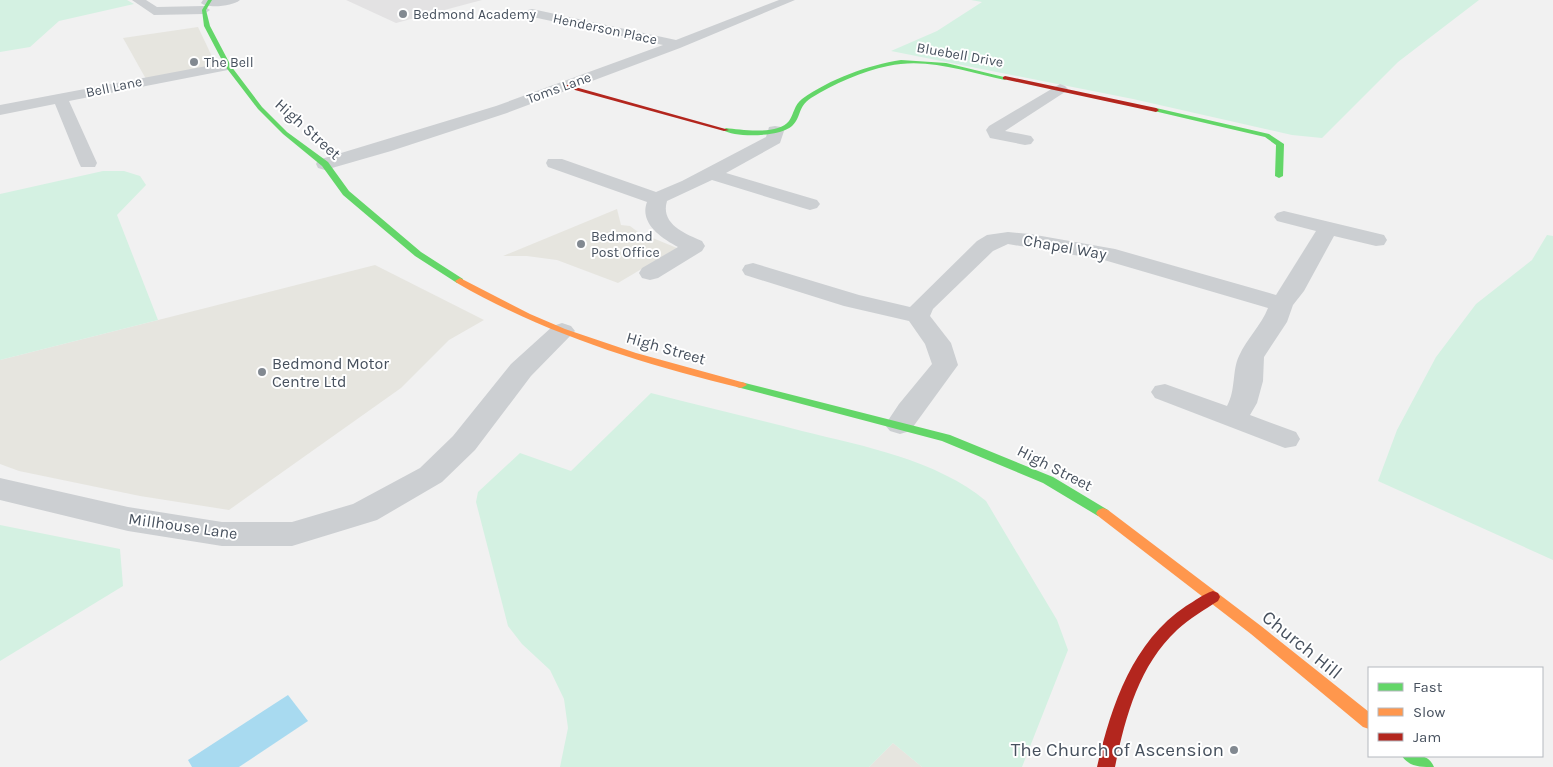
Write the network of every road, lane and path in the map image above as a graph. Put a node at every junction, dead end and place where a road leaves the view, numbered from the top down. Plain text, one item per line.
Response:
1 (138, 0) edge
2 (234, 0) edge
3 (790, 0) edge
4 (207, 4) edge
5 (532, 14) dead end
6 (677, 44) junction
7 (228, 66) junction
8 (566, 86) junction
9 (1060, 89) junction
10 (60, 98) junction
11 (0, 110) edge
12 (775, 130) junction
13 (1025, 140) dead end
14 (575, 154) dead end
15 (88, 163) dead end
16 (325, 164) junction
17 (710, 174) junction
18 (1279, 176) dead end
19 (658, 198) junction
20 (810, 204) dead end
21 (1284, 217) dead end
22 (1328, 228) junction
23 (1376, 240) dead end
24 (753, 270) dead end
25 (650, 273) dead end
26 (1281, 304) junction
27 (918, 316) junction
28 (562, 331) junction
29 (1165, 392) dead end
30 (1233, 419) junction
31 (900, 425) junction
32 (1285, 439) dead end
33 (0, 489) edge
34 (1213, 597) junction
35 (1368, 721) edge
36 (1412, 757) edge
37 (1106, 767) edge
38 (1425, 767) edge

1 - 4 street
2 - 4 street
3 - 6 street, Toms Lane
4 - 7 street, High Street
5 - 6 street, Henderson Place
6 - 8 street, Toms Lane
7 - 10 street, Bell Lane
7 - 16 street, High Street
8 - 12 street, Bluebell Drive
8 - 16 street, Toms Lane
9 - 12 street, Bluebell Drive
9 - 13 street
9 - 18 street, Bluebell Drive
10 - 11 street, Bell Lane
10 - 15 street
12 - 17 street
14 - 19 street
16 - 28 street, High Street
17 - 19 street
17 - 20 street
19 - 25 street
21 - 22 street
22 - 23 street
22 - 26 street
24 - 27 street
26 - 27 street, Chapel Way
26 - 30 street
27 - 31 street
28 - 31 street, High Street
28 - 33 street, Millhouse Lane
29 - 30 street
30 - 32 street
31 - 34 street, High Street
34 - 35 street, Church Hill
34 - 37 street
36 - 38 street

